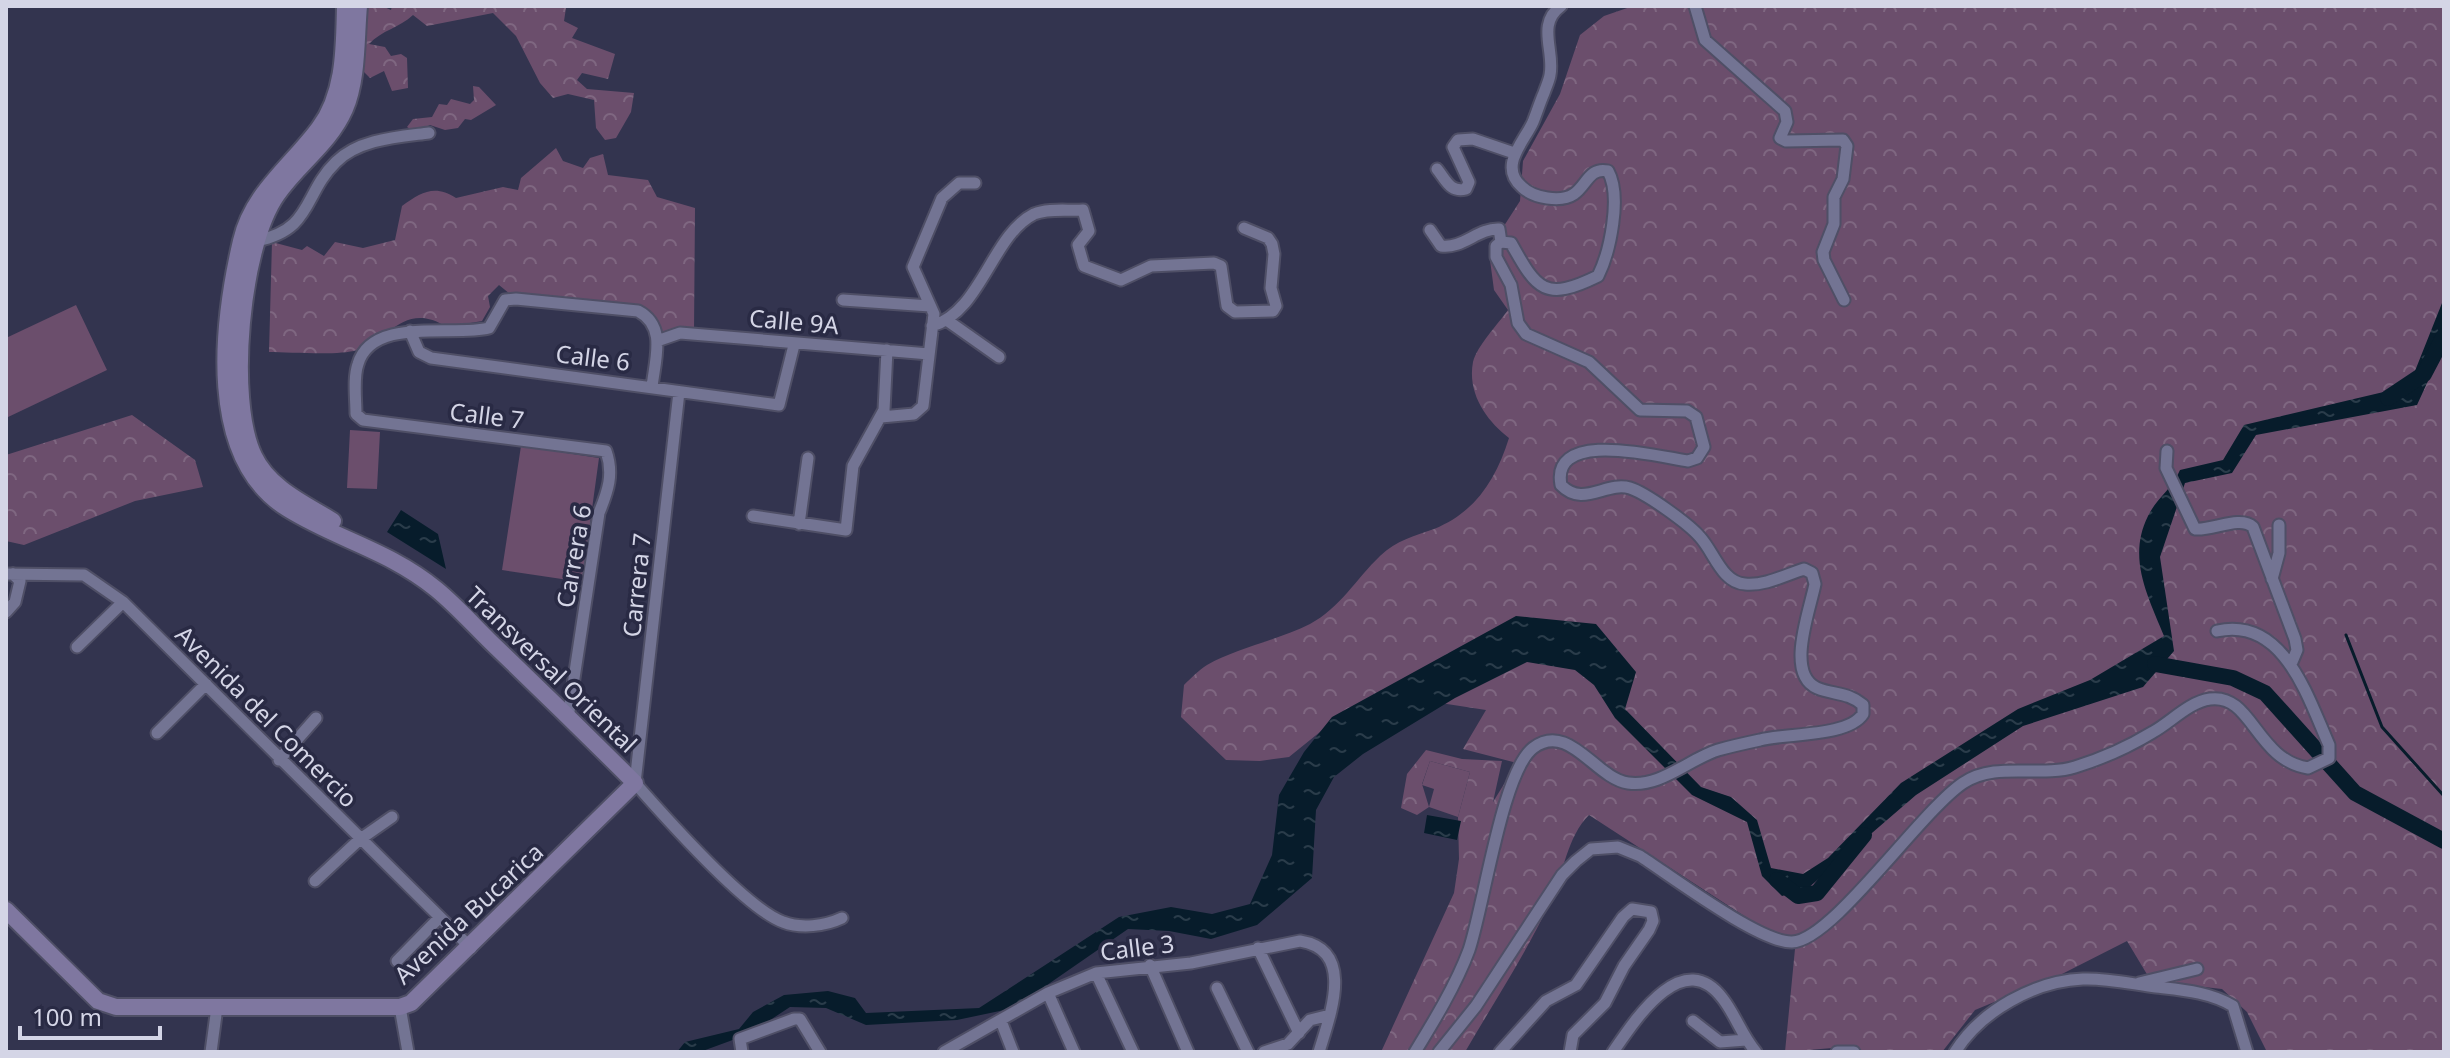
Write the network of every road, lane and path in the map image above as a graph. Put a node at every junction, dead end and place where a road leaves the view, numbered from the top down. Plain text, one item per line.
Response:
1 (345, 6) edge
2 (359, 6) edge
3 (1561, 6) edge
4 (1695, 6) edge
5 (429, 133) dead end
6 (1514, 153) junction
7 (1437, 169) dead end
8 (975, 183) dead end
9 (1244, 228) dead end
10 (1430, 230) dead end
11 (256, 241) junction
12 (1501, 242) junction
13 (843, 300) dead end
14 (1844, 300) dead end
15 (930, 306) junction
16 (948, 321) junction
17 (932, 326) junction
18 (410, 331) junction
19 (657, 341) junction
20 (794, 345) junction
21 (887, 350) junction
22 (929, 354) junction
23 (999, 357) dead end
24 (652, 387) junction
25 (679, 392) junction
26 (881, 417) junction
27 (606, 451) joint
28 (2167, 451) dead end
29 (808, 458) dead end
30 (753, 516) dead end
31 (799, 524) junction
32 (2279, 525) dead end
33 (10, 574) edge
34 (2272, 583) junction
35 (435, 589) junction
36 (123, 602) junction
37 (6, 612) edge
38 (2217, 631) dead end
39 (77, 647) dead end
40 (2292, 662) junction
41 (206, 684) junction
42 (316, 718) dead end
43 (568, 718) junction
44 (157, 733) dead end
45 (279, 760) junction
46 (635, 783) junction
47 (392, 817) dead end
48 (359, 840) junction
49 (315, 881) dead end
50 (6, 910) edge
51 (842, 918) dead end
52 (438, 919) junction
53 (452, 932) junction
54 (471, 948) junction
55 (1258, 948) junction
56 (397, 961) dead end
57 (455, 963) junction
58 (1150, 965) junction
59 (2197, 969) dead end
60 (1096, 973) junction
61 (2135, 984) junction
62 (1217, 988) dead end
63 (1048, 993) junction
64 (217, 1007) junction
65 (400, 1007) junction
66 (1330, 1015) junction
67 (1001, 1021) junction
68 (1693, 1021) dead end
69 (1299, 1033) junction
70 (1746, 1040) junction
71 (740, 1051) edge
72 (950, 1051) edge
73 (211, 1052) edge
74 (408, 1052) edge
75 (820, 1052) edge
76 (1013, 1052) edge
77 (1074, 1052) edge
78 (1133, 1052) edge
79 (1188, 1052) edge
80 (1248, 1052) edge
81 (1264, 1052) edge
82 (1319, 1052) edge
83 (1415, 1052) edge
84 (1439, 1052) edge
85 (1500, 1052) edge
86 (1570, 1052) edge
87 (1613, 1052) edge
88 (1756, 1052) edge
89 (1837, 1052) edge
90 (1854, 1052) edge
91 (1955, 1052) edge
92 (2247, 1052) edge

1 - 35 main road, Transversal Oriental
2 - 11 main road, Transversal Oriental
3 - 6 street
4 - 14 street
5 - 11 street
6 - 7 street
6 - 12 street
8 - 15 street
9 - 16 street
10 - 12 street
11 - 35 main road, Transversal Oriental
12 - 83 street
13 - 15 street
15 - 17 street
16 - 17 street
16 - 23 street
17 - 22 street
18 - 19 street
18 - 24 street, Calle 6
18 - 27 street, Calle 7
19 - 20 street, Calle 9A
19 - 24 street
20 - 21 street, Calle 9A
20 - 25 street, Calle 6
21 - 22 street, Calle 9A
21 - 26 street
22 - 26 street
24 - 25 street, Calle 6
25 - 46 street, Carrera 7
26 - 31 street
27 - 43 street, Carrera 6
28 - 34 street
29 - 31 street
30 - 31 street
32 - 34 street
33 - 36 street, Avenida del Comercio
33 - 37 street
34 - 40 street
35 - 43 main road, Transversal Oriental
36 - 39 street
36 - 41 street, Avenida del Comercio
38 - 40 street
40 - 84 street
41 - 44 street
41 - 45 street, Avenida del Comercio
42 - 45 street
43 - 46 main road, Transversal Oriental
45 - 48 street, Avenida del Comercio
46 - 51 street
46 - 54 main road, Avenida Bucarica
47 - 48 street
48 - 49 street
48 - 52 street, Avenida del Comercio
50 - 64 main road, Avenida Bucarica
52 - 53 street, Avenida del Comercio
52 - 56 street
53 - 54 street, Avenida del Comercio
53 - 57 street
54 - 57 main road, Avenida Bucarica
55 - 58 street, Calle 3
55 - 66 street, Calle 3
55 - 69 street
57 - 65 main road, Avenida Bucarica
58 - 60 street, Calle 3
58 - 79 street
59 - 61 street
60 - 63 street, Calle 3
60 - 78 street
61 - 91 street
61 - 92 street
62 - 80 street
63 - 67 street, Calle 3
63 - 77 street
64 - 65 main road, Avenida Bucarica
64 - 73 street
65 - 74 street
66 - 69 street
66 - 82 street
67 - 72 street, Calle 3
67 - 76 street
68 - 70 street
69 - 81 street
70 - 87 street
70 - 88 street
71 - 75 street
85 - 86 street
89 - 90 street

